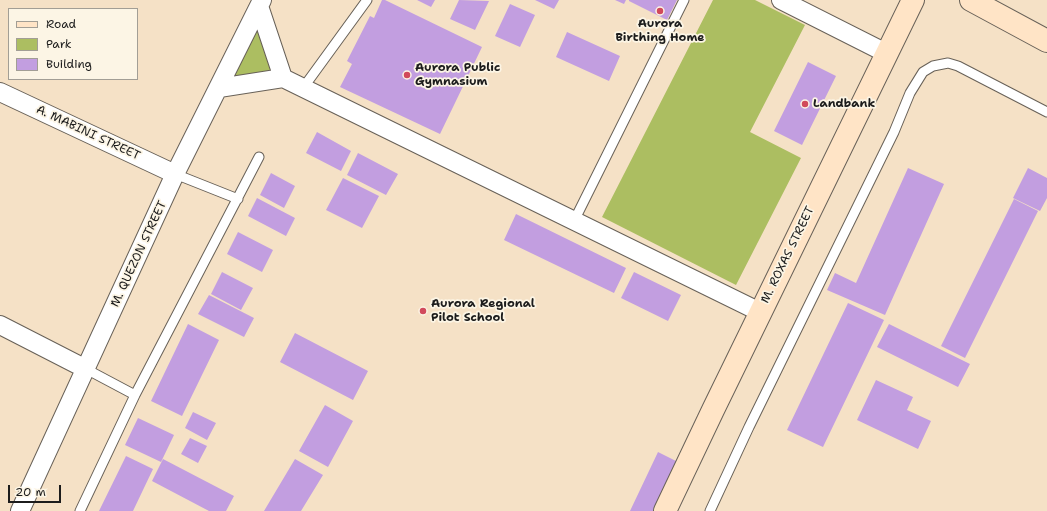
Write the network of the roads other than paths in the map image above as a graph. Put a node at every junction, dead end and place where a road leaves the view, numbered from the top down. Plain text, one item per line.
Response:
1 (367, 0) edge
2 (684, 0) edge
3 (781, 0) edge
4 (913, 0) edge
5 (971, 0) edge
6 (261, 3) edge
7 (1047, 41) edge
8 (888, 54) junction
9 (283, 78) junction
10 (219, 88) junction
11 (303, 88) junction
12 (0, 92) edge
13 (1047, 112) edge
14 (259, 157) dead end
15 (175, 174) junction
16 (238, 199) junction
17 (574, 221) junction
18 (760, 312) junction
19 (0, 326) edge
20 (86, 369) junction
21 (135, 395) junction
22 (20, 511) edge
23 (80, 511) edge
24 (665, 511) edge
25 (710, 511) edge

1 - 11 lane
2 - 17 lane
3 - 8 street
4 - 8 street, M. ROXAS STREET
5 - 7 street
6 - 9 street
6 - 10 street, M. QUEZON STREET
8 - 18 street, M. ROXAS STREET
9 - 10 street
9 - 11 street
10 - 15 street, M. QUEZON STREET
11 - 17 street
12 - 15 street, A. MABINI STREET
13 - 25 lane
14 - 16 lane
15 - 16 lane
15 - 20 street, M. QUEZON STREET
16 - 21 lane
17 - 18 street
18 - 24 street, M. ROXAS STREET
19 - 20 street
20 - 21 lane
20 - 22 street, M. QUEZON STREET
21 - 23 lane

